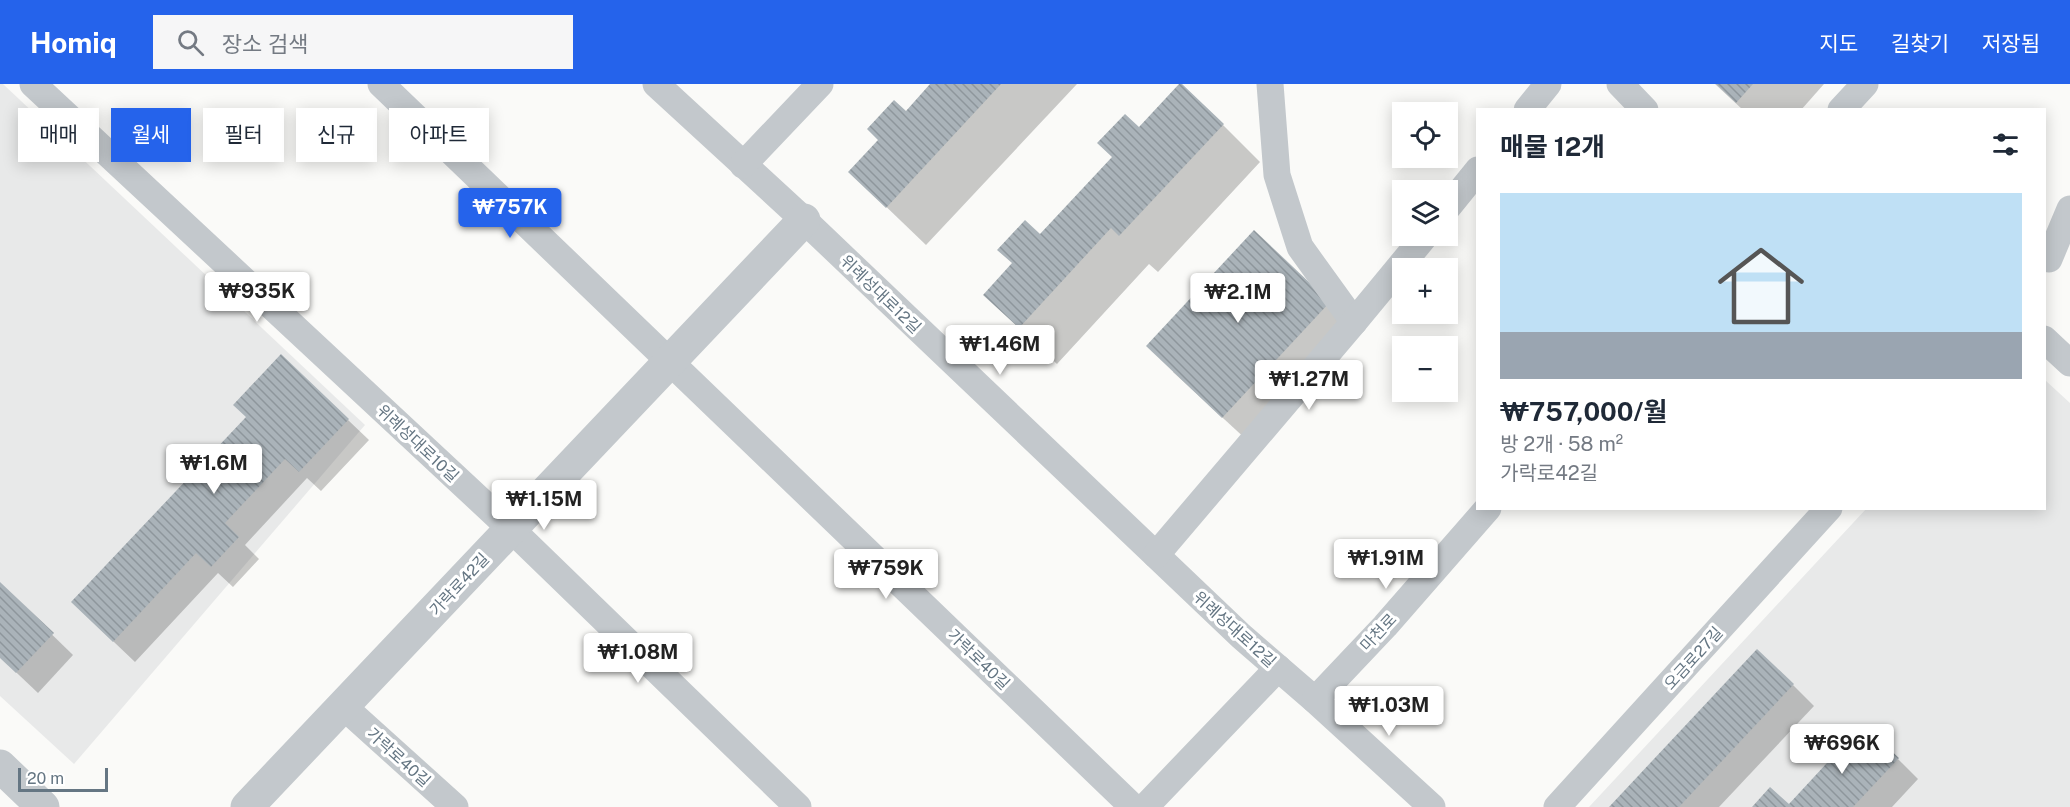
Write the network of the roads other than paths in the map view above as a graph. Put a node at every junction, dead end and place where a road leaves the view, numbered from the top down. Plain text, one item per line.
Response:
1 (33, 84) edge
2 (381, 84) edge
3 (656, 84) edge
4 (820, 84) edge
5 (1270, 84) edge
6 (1548, 84) edge
7 (1620, 84) edge
8 (1865, 84) edge
9 (1529, 108) edge
10 (1643, 108) edge
11 (1843, 108) edge
12 (743, 165) junction
13 (1476, 172) edge
14 (1458, 195) edge
15 (2070, 210) edge
16 (804, 220) junction
17 (1417, 246) edge
18 (2049, 259) dead end
19 (1354, 322) junction
20 (2046, 341) edge
21 (670, 361) junction
22 (2070, 363) edge
23 (1486, 510) edge
24 (1827, 510) edge
25 (511, 529) junction
26 (1156, 555) junction
27 (1278, 668) junction
28 (1315, 700) junction
29 (343, 706) junction
30 (0, 766) edge
31 (1415, 802) edge
32 (43, 807) edge
33 (247, 807) edge
34 (455, 807) edge
35 (798, 807) edge
36 (1132, 807) edge
37 (1145, 807) edge
38 (1557, 807) edge

1 - 25 street, 위례성대로10길
2 - 21 street
3 - 12 street, 위례성대로12길
4 - 12 street
5 - 19 street
6 - 9 street
7 - 10 street
8 - 11 street
12 - 16 street, 위례성대로12길
13 - 14 street
15 - 18 street
16 - 21 street, 가락로42길
16 - 26 street, 위례성대로12길
17 - 19 street
19 - 26 street
20 - 22 street
21 - 25 street, 가락로42길
21 - 36 street, 가락로40길
23 - 28 street, 마천로
24 - 38 street, 오금로27길
25 - 29 street, 가락로42길
25 - 35 street, 위례성대로10길
26 - 27 street, 위례성대로12길
27 - 28 street, 위례성대로12길
27 - 37 street
28 - 31 street
29 - 33 street, 가락로42길
29 - 34 street, 가락로40길
30 - 32 street

